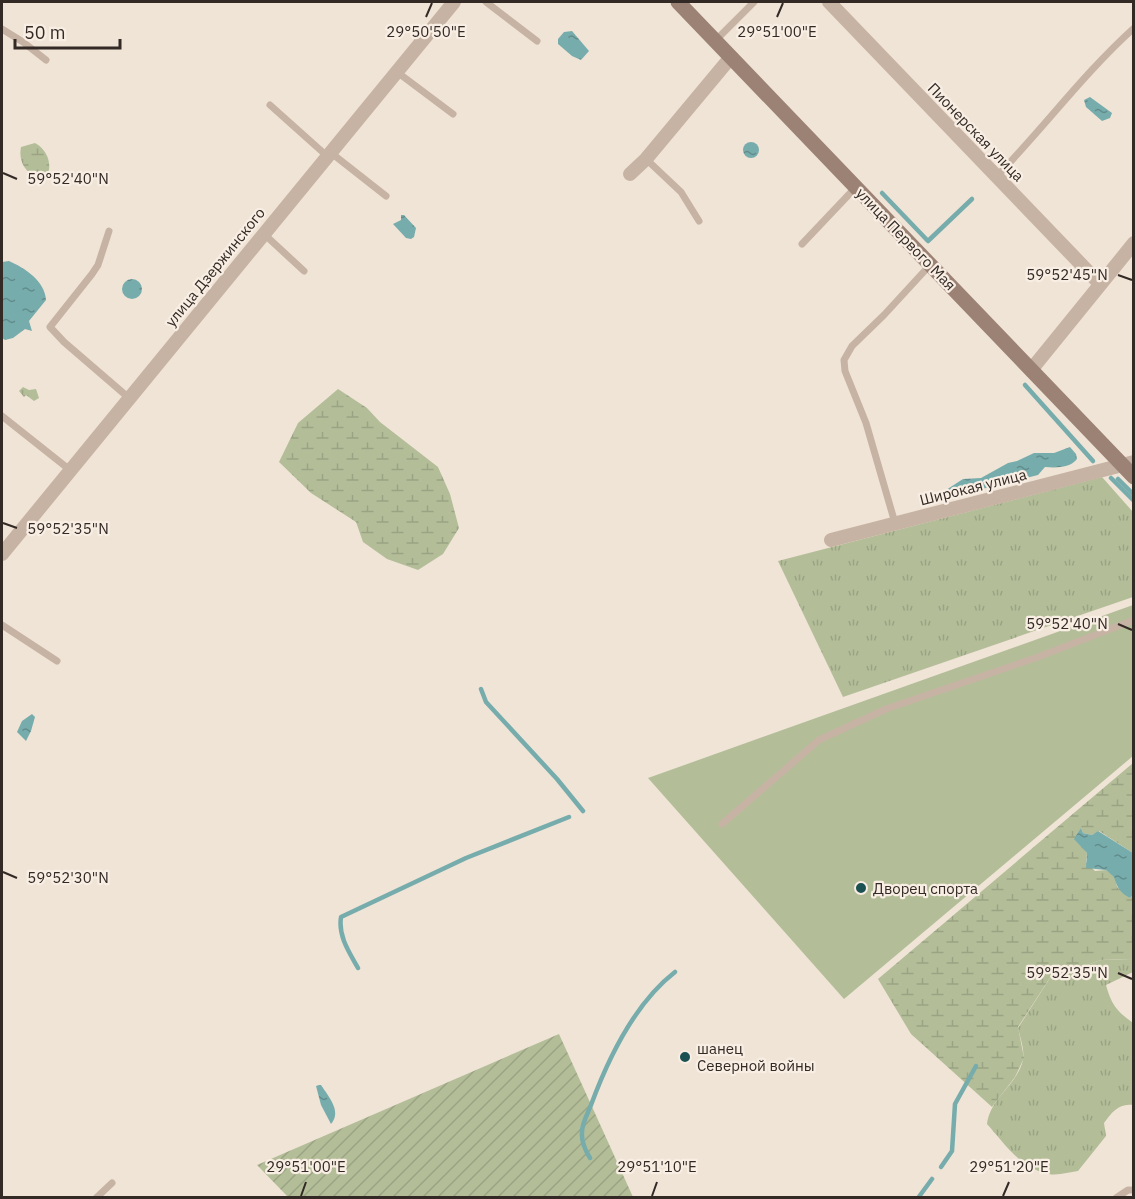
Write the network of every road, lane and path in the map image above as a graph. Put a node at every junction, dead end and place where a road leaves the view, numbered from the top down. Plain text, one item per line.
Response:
1 (454, 2) edge
2 (486, 2) edge
3 (678, 2) edge
4 (754, 2) edge
5 (829, 2) edge
6 (1134, 28) edge
7 (2, 29) edge
8 (715, 40) junction
9 (537, 41) dead end
10 (730, 57) junction
11 (46, 60) dead end
12 (397, 72) junction
13 (270, 105) dead end
14 (453, 114) dead end
15 (329, 154) junction
16 (646, 159) junction
17 (630, 174) dead end
18 (996, 177) junction
19 (856, 188) junction
20 (386, 196) dead end
21 (699, 221) dead end
22 (110, 231) dead end
23 (264, 234) junction
24 (802, 244) dead end
25 (1131, 251) edge
26 (930, 265) junction
27 (304, 271) dead end
28 (1100, 284) junction
29 (1031, 370) junction
30 (129, 398) junction
31 (2, 416) edge
32 (1128, 463) edge
33 (70, 470) junction
34 (1134, 477) edge
35 (895, 523) junction
36 (831, 540) dead end
37 (2, 554) edge
38 (1134, 620) edge
39 (2, 625) edge
40 (57, 661) dead end
41 (722, 824) dead end
42 (112, 1183) dead end
43 (1134, 1190) edge
44 (96, 1197) edge
45 (1116, 1197) edge

1 - 12 street, улица Дзержинского
2 - 9 lane
3 - 8 street, улица Первого Мая
4 - 8 lane
5 - 18 street, Пионерская улица
6 - 18 lane
7 - 11 lane
8 - 10 street, улица Первого Мая
10 - 16 street
10 - 19 street, улица Первого Мая
12 - 14 lane
12 - 15 street, улица Дзержинского
13 - 15 lane
15 - 20 lane
15 - 23 street, улица Дзержинского
16 - 17 street
16 - 21 lane
18 - 28 street, Пионерская улица
19 - 24 lane
19 - 26 street, улица Первого Мая
22 - 30 lane
23 - 27 lane
23 - 30 street, улица Дзержинского
25 - 28 street
26 - 29 street, улица Первого Мая
26 - 35 lane
28 - 29 street
29 - 32 street, улица Первого Мая
30 - 33 street, улица Дзержинского
31 - 33 lane
32 - 34 street, улица Первого Мая
32 - 35 street, Широкая улица
33 - 37 street, улица Дзержинского
35 - 36 street, Широкая улица
38 - 41 lane
39 - 40 lane
42 - 44 lane
43 - 45 lane

